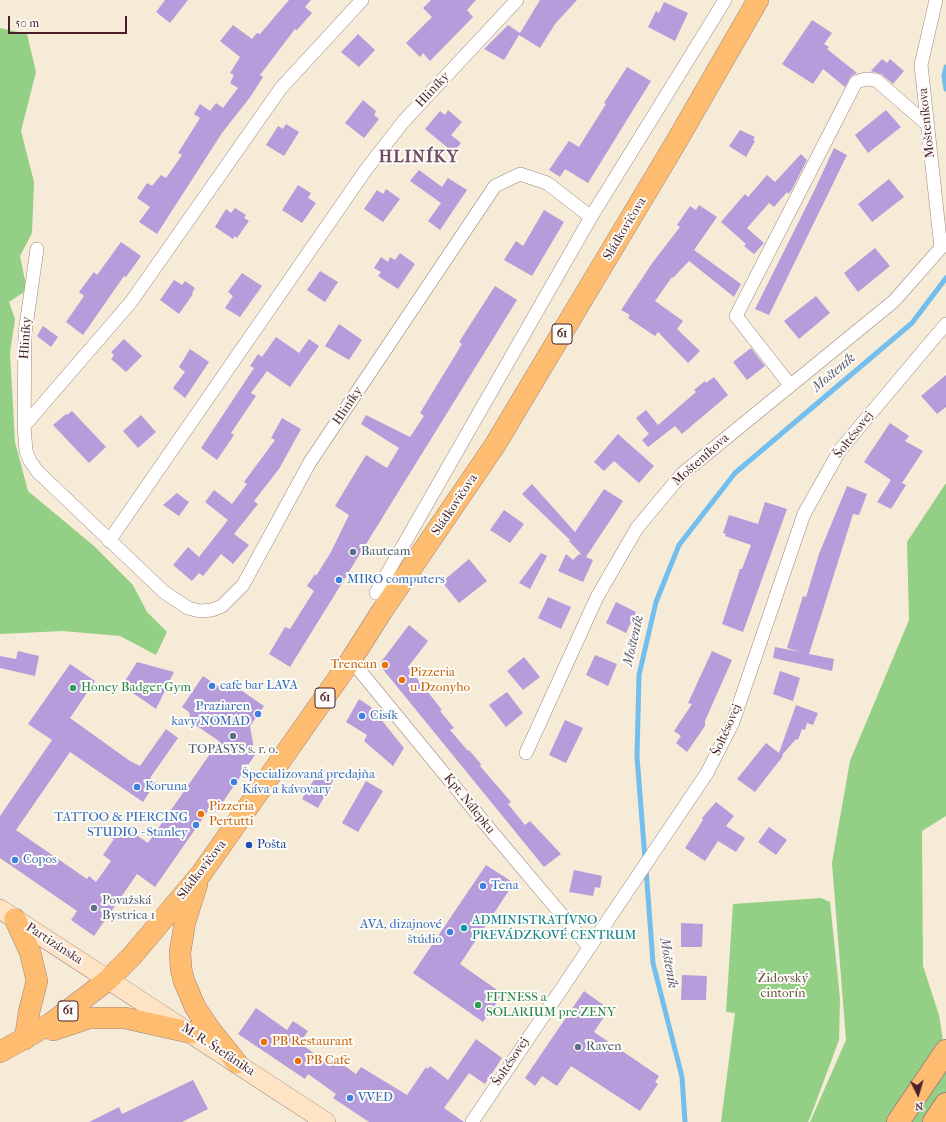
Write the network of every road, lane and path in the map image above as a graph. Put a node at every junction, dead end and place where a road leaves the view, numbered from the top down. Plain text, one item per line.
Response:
1 (362, 0) edge
2 (517, 0) edge
3 (725, 0) edge
4 (758, 0) edge
5 (936, 0) edge
6 (928, 125) junction
7 (591, 217) junction
8 (943, 245) edge
9 (37, 249) dead end
10 (946, 324) edge
11 (790, 385) junction
12 (24, 426) junction
13 (109, 541) junction
14 (379, 602) junction
15 (352, 660) junction
16 (526, 753) dead end
17 (201, 874) junction
18 (8, 914) edge
19 (588, 946) junction
20 (108, 980) junction
21 (192, 1033) junction
22 (25, 1039) junction
23 (946, 1051) edge
24 (0, 1052) edge
25 (237, 1062) junction
26 (946, 1104) edge
27 (326, 1122) edge
28 (472, 1122) edge
29 (898, 1122) edge
30 (934, 1122) edge

1 - 12 street
2 - 13 street, Hliníky
3 - 7 street, Sládkovičova
4 - 14 main road, Sládkovičova / 61
5 - 6 street, Mošteníkova
6 - 8 street, Mošteníkova
6 - 11 street
7 - 13 street, Hliníky
7 - 14 street, Sládkovičova
8 - 11 street, Mošteníkova
9 - 12 street, Hliníky
10 - 19 street, Šoltésovej
11 - 16 street, Mošteníkova
12 - 13 street, Hliníky
14 - 15 main road, Sládkovičova / 61
15 - 17 main road, Sládkovičova / 61
15 - 19 street, Kpt. Nálepku
17 - 20 main road, Sládkovičova / 61
17 - 25 main road
18 - 20 main road, Partizánska
18 - 22 main road
19 - 28 street, Šoltésovej
20 - 21 main road, M. R. Štefánika
20 - 22 main road, 61
21 - 22 main road
21 - 25 main road, M. R. Štefánika
22 - 24 main road, 61
23 - 29 highway
25 - 27 main road, M. R. Štefánika
26 - 30 highway

